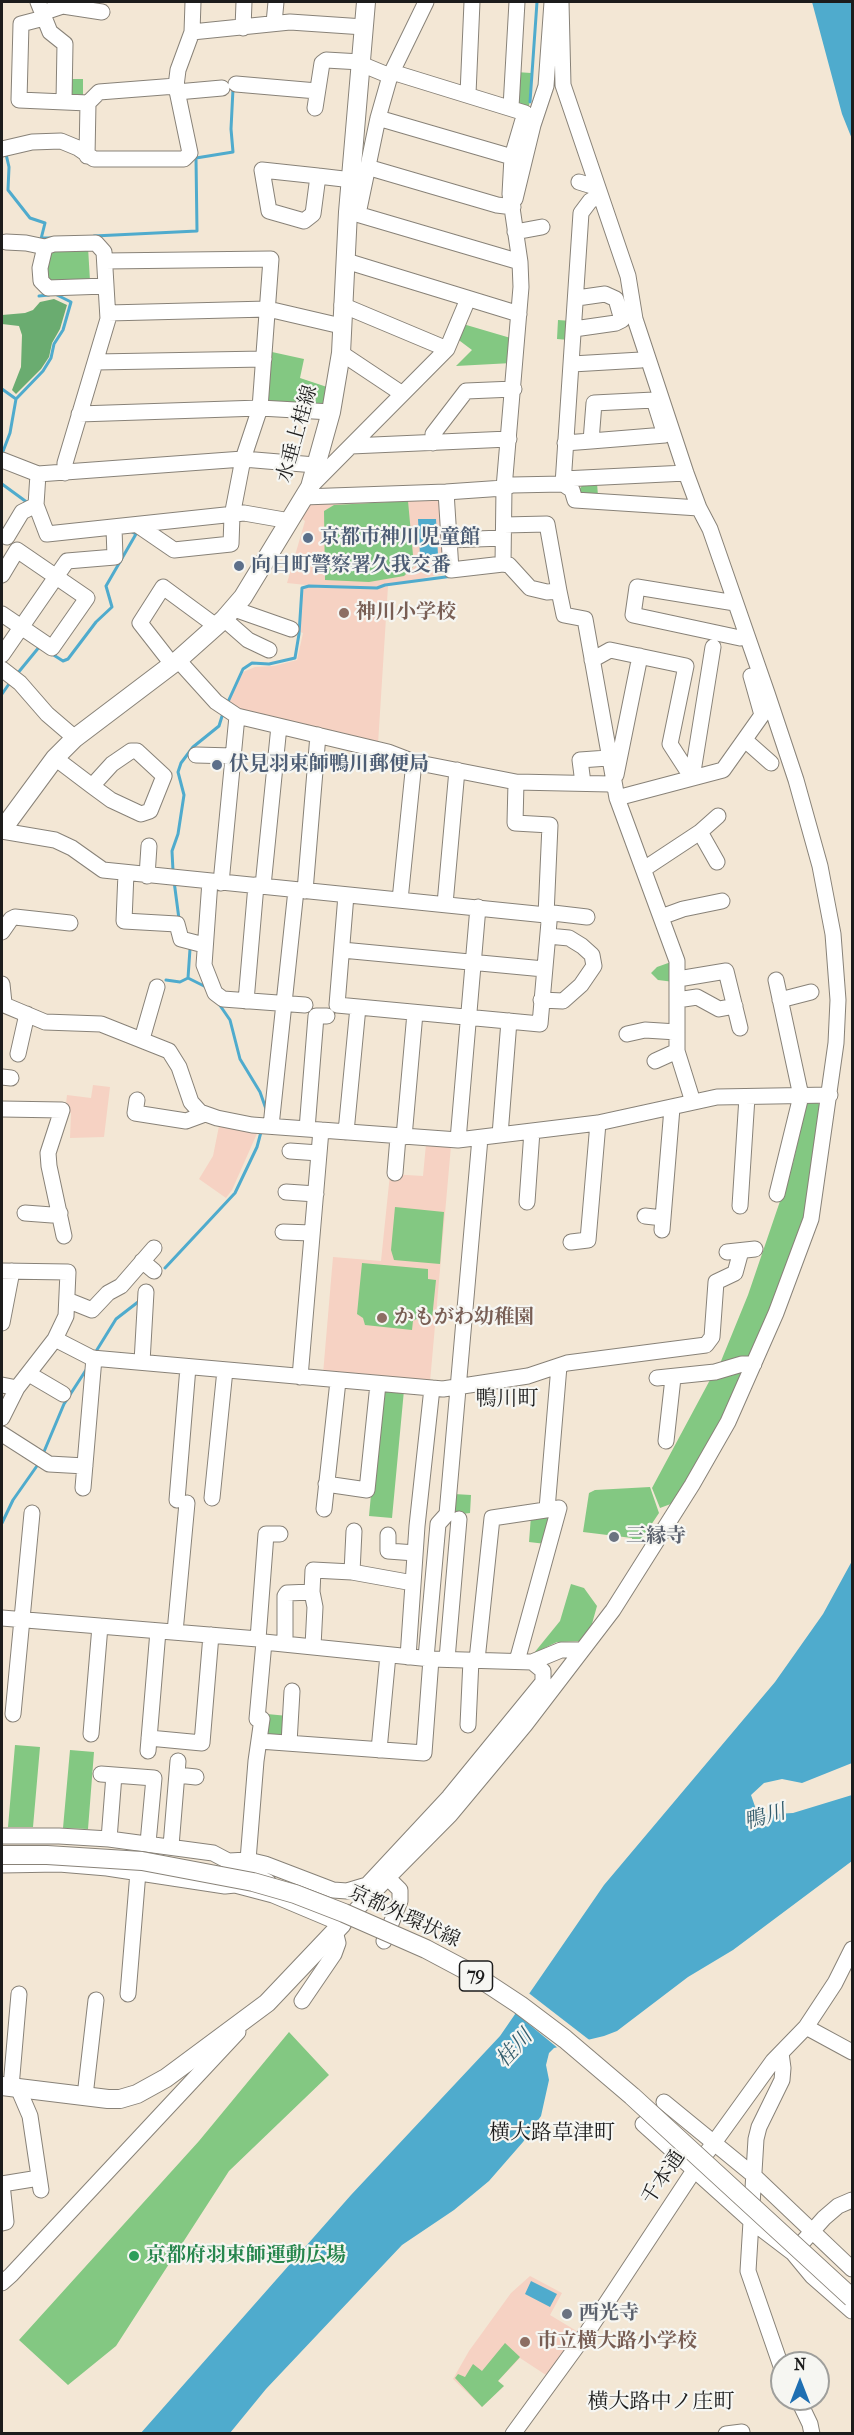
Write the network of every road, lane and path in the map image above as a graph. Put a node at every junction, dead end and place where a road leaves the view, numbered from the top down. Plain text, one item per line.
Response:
1 (193, 2) edge
2 (244, 2) edge
3 (276, 2) edge
4 (366, 2) edge
5 (426, 2) edge
6 (472, 2) edge
7 (517, 2) edge
8 (552, 2) edge
9 (561, 2) edge
10 (42, 11) edge
11 (102, 12) dead end
12 (274, 23) junction
13 (364, 27) junction
14 (243, 28) junction
15 (192, 32) junction
16 (361, 63) junction
17 (391, 74) junction
18 (563, 85) junction
19 (546, 86) junction
20 (177, 89) junction
21 (317, 91) junction
22 (468, 94) junction
23 (64, 101) junction
24 (88, 103) junction
25 (511, 107) junction
26 (315, 108) dead end
27 (378, 118) junction
28 (4, 148) edge
29 (87, 156) junction
30 (512, 157) junction
31 (367, 167) junction
32 (318, 176) dead end
33 (352, 180) junction
34 (579, 182) dead end
35 (598, 189) junction
36 (513, 207) junction
37 (353, 213) junction
38 (542, 227) dead end
39 (515, 232) junction
40 (6, 242) dead end
41 (40, 247) junction
42 (105, 261) junction
43 (346, 261) junction
44 (520, 262) junction
45 (106, 286) junction
46 (631, 294) junction
47 (577, 298) junction
48 (468, 299) junction
49 (616, 299) junction
50 (342, 305) junction
51 (268, 309) junction
52 (108, 313) junction
53 (519, 314) junction
54 (341, 326) junction
55 (574, 329) junction
56 (447, 349) junction
57 (341, 353) junction
58 (264, 359) junction
59 (640, 360) dead end
60 (96, 362) junction
61 (572, 364) junction
62 (514, 389) junction
63 (401, 393) junction
64 (658, 398) junction
65 (260, 408) junction
66 (331, 412) junction
67 (80, 414) junction
68 (509, 439) junction
69 (591, 441) junction
70 (433, 442) junction
71 (565, 443) junction
72 (351, 446) junction
73 (243, 459) junction
74 (2, 460) edge
75 (315, 465) junction
76 (65, 473) junction
77 (686, 473) junction
78 (38, 474) junction
79 (637, 477) junction
80 (563, 482) junction
81 (504, 488) junction
82 (307, 492) junction
83 (446, 492) junction
84 (638, 504) junction
85 (33, 507) junction
86 (699, 508) junction
87 (232, 516) junction
88 (290, 521) junction
89 (139, 526) junction
90 (114, 528) junction
91 (504, 532) junction
92 (7, 537) dead end
93 (449, 540) junction
94 (503, 564) junction
95 (2, 576) edge
96 (56, 576) junction
97 (559, 591) junction
98 (735, 603) junction
99 (2, 614) edge
100 (225, 618) junction
101 (20, 626) junction
102 (291, 629) dead end
103 (740, 638) junction
104 (712, 647) dead end
105 (270, 650) dead end
106 (2, 655) edge
107 (640, 656) junction
108 (592, 660) junction
109 (175, 662) junction
110 (9, 675) edge
111 (237, 716) junction
112 (279, 726) junction
113 (318, 735) junction
114 (75, 738) junction
115 (745, 740) junction
116 (196, 755) dead end
117 (233, 756) junction
118 (56, 758) junction
119 (608, 758) junction
120 (414, 762) junction
121 (771, 764) dead end
122 (457, 770) junction
123 (692, 778) junction
124 (516, 782) junction
125 (583, 783) junction
126 (92, 786) junction
127 (615, 789) junction
128 (718, 816) dead end
129 (2, 830) edge
130 (700, 832) junction
131 (149, 846) dead end
132 (717, 862) dead end
133 (644, 868) junction
134 (126, 873) junction
135 (147, 876) junction
136 (215, 882) junction
137 (259, 886) junction
138 (301, 890) junction
139 (346, 895) junction
140 (400, 900) junction
141 (722, 901) dead end
142 (445, 904) junction
143 (478, 907) junction
144 (546, 915) junction
145 (587, 917) dead end
146 (661, 917) junction
147 (70, 923) dead end
148 (2, 932) edge
149 (548, 936) junction
150 (204, 945) junction
151 (342, 950) junction
152 (473, 963) junction
153 (544, 969) junction
154 (678, 979) junction
155 (776, 980) dead end
156 (2, 984) edge
157 (157, 987) dead end
158 (811, 992) dead end
159 (542, 1000) junction
160 (677, 1000) junction
161 (780, 1000) junction
162 (246, 1001) junction
163 (3, 1004) edge
164 (283, 1004) junction
165 (735, 1006) junction
166 (358, 1007) junction
167 (415, 1012) junction
168 (27, 1014) junction
169 (468, 1018) junction
170 (509, 1021) junction
171 (740, 1028) dead end
172 (677, 1032) junction
173 (627, 1034) dead end
174 (142, 1039) junction
175 (677, 1052) junction
176 (18, 1054) dead end
177 (655, 1061) dead end
178 (830, 1095) junction
179 (801, 1096) junction
180 (747, 1097) junction
181 (693, 1102) junction
182 (672, 1108) junction
183 (2, 1109) edge
184 (135, 1112) dead end
185 (206, 1114) junction
186 (598, 1123) junction
187 (265, 1126) junction
188 (314, 1130) junction
189 (532, 1131) junction
190 (346, 1132) junction
191 (500, 1135) junction
192 (401, 1137) junction
193 (480, 1138) junction
194 (458, 1140) junction
195 (290, 1151) dead end
196 (319, 1153) junction
197 (395, 1173) dead end
198 (286, 1192) dead end
199 (316, 1194) junction
200 (777, 1194) dead end
201 (526, 1202) dead end
202 (740, 1206) dead end
203 (25, 1213) dead end
204 (60, 1213) junction
205 (645, 1216) dead end
206 (283, 1232) dead end
207 (312, 1233) junction
208 (64, 1236) dead end
209 (572, 1242) dead end
210 (154, 1248) dead end
211 (741, 1251) dead end
212 (7, 1271) edge
213 (146, 1292) dead end
214 (67, 1300) junction
215 (2, 1323) edge
216 (56, 1339) junction
217 (94, 1358) junction
218 (142, 1362) junction
219 (754, 1364) junction
220 (559, 1366) junction
221 (188, 1367) junction
222 (225, 1370) junction
223 (28, 1374) junction
224 (300, 1377) junction
225 (657, 1378) dead end
226 (673, 1378) junction
227 (338, 1381) junction
228 (378, 1384) junction
229 (2, 1385) edge
230 (458, 1386) junction
231 (17, 1388) junction
232 (432, 1388) junction
233 (63, 1394) dead end
234 (2, 1418) edge
235 (2, 1434) edge
236 (666, 1441) dead end
237 (85, 1466) junction
238 (326, 1484) junction
239 (83, 1488) dead end
240 (212, 1498) dead end
241 (324, 1509) dead end
242 (547, 1509) junction
243 (28, 1519) dead end
244 (459, 1519) dead end
245 (354, 1531) dead end
246 (280, 1534) dead end
247 (388, 1535) dead end
248 (415, 1553) junction
249 (352, 1572) junction
250 (413, 1583) junction
251 (312, 1592) junction
252 (2, 1618) edge
253 (20, 1620) junction
254 (100, 1626) junction
255 (158, 1631) junction
256 (175, 1632) junction
257 (211, 1635) junction
258 (261, 1640) junction
259 (285, 1643) junction
260 (313, 1646) junction
261 (582, 1650) junction
262 (388, 1655) junction
263 (408, 1657) junction
264 (428, 1658) junction
265 (447, 1659) junction
266 (474, 1660) junction
267 (525, 1662) junction
268 (292, 1691) dead end
269 (13, 1714) dead end
270 (468, 1725) dead end
271 (91, 1734) dead end
272 (259, 1741) junction
273 (289, 1743) junction
274 (379, 1750) junction
275 (196, 1777) dead end
276 (2, 1836) edge
277 (109, 1839) junction
278 (148, 1843) junction
279 (2, 1845) edge
280 (171, 1846) junction
281 (2, 1855) edge
282 (248, 1860) junction
283 (230, 1861) junction
284 (2, 1865) edge
285 (138, 1872) junction
286 (388, 1878) junction
287 (225, 1886) junction
288 (306, 1910) junction
289 (338, 1927) junction
290 (384, 1941) dead end
291 (852, 1949) edge
292 (19, 1994) dead end
293 (128, 1994) dead end
294 (96, 2000) dead end
295 (302, 2001) dead end
296 (267, 2003) junction
297 (806, 2027) junction
298 (852, 2052) edge
299 (781, 2053) junction
300 (10, 2087) edge
301 (85, 2096) junction
302 (714, 2144) junction
303 (695, 2169) junction
304 (752, 2174) junction
305 (2, 2184) edge
306 (852, 2200) edge
307 (750, 2221) junction
308 (2, 2223) edge
309 (812, 2230) junction
310 (793, 2253) junction
311 (852, 2269) edge
312 (852, 2281) edge
313 (2, 2283) edge
314 (852, 2298) edge
315 (852, 2311) edge
316 (775, 2351) edge
317 (804, 2411) edge
318 (742, 2432) dead end
319 (513, 2433) edge
320 (726, 2433) edge
321 (812, 2433) edge

1 - 15 street
2 - 14 street
3 - 12 street
4 - 13 main road, 水垂上桂線
5 - 17 street
6 - 22 street
7 - 25 street
8 - 19 street
9 - 18 street
10 - 11 street
10 - 23 street
10 - 23 street
12 - 13 street
12 - 14 street
13 - 16 main road, 水垂上桂線
14 - 15 street
15 - 20 street
16 - 17 street
16 - 21 street
16 - 33 main road, 水垂上桂線
17 - 22 street
17 - 27 street
18 - 19 street
18 - 35 street
19 - 36 street
20 - 21 street
20 - 24 street
20 - 29 street
21 - 26 street
22 - 25 street
23 - 24 street
24 - 29 street
25 - 30 street
27 - 30 street
27 - 31 street
28 - 29 street
30 - 36 street
31 - 36 street
31 - 37 street
32 - 33 street
33 - 37 main road, 水垂上桂線
34 - 35 street
35 - 46 street
35 - 47 street
36 - 39 street
37 - 43 main road, 水垂上桂線
37 - 44 street
38 - 39 street
39 - 44 street
40 - 41 street
41 - 42 street
41 - 45 street
42 - 45 street
42 - 51 street
43 - 48 street
43 - 50 main road, 水垂上桂線
44 - 53 street
45 - 52 street
46 - 49 street
46 - 64 street
47 - 49 street
47 - 55 street
48 - 53 street
48 - 56 street
49 - 55 street
50 - 54 main road, 水垂上桂線
50 - 56 street
51 - 52 street
51 - 54 street
51 - 58 street
52 - 60 street
53 - 62 street
54 - 57 main road, 水垂上桂線
55 - 61 street
56 - 63 street
57 - 63 street
57 - 66 main road, 水垂上桂線
58 - 60 street
58 - 65 street
59 - 61 street
60 - 67 street
61 - 71 street
62 - 68 street
62 - 70 street
63 - 72 street
64 - 69 street
64 - 69 street
64 - 77 street
65 - 66 street
65 - 67 street
65 - 73 street
66 - 75 main road, 水垂上桂線
67 - 76 street
68 - 70 street
68 - 81 street
69 - 71 street
70 - 72 street
71 - 80 street
72 - 82 street
73 - 75 street
73 - 76 street
73 - 87 street
74 - 78 street
75 - 82 main road, 水垂上桂線
76 - 78 street
77 - 79 street
77 - 86 street
78 - 85 street
79 - 80 street
79 - 84 street
80 - 81 street
80 - 84 street
81 - 83 street
81 - 91 street
82 - 83 street
82 - 88 main road, 水垂上桂線
83 - 93 street
84 - 86 street
85 - 90 street
85 - 92 street
86 - 98 street
87 - 88 street
87 - 89 street
87 - 89 street
88 - 100 main road, 水垂上桂線
89 - 90 street
90 - 96 street
91 - 93 street
91 - 94 street
91 - 97 street
93 - 94 street
94 - 97 street
95 - 96 street
96 - 101 street
96 - 101 street
97 - 108 street
98 - 103 street
98 - 103 street
98 - 178 street
99 - 101 street
100 - 102 street
100 - 105 street
100 - 109 main road, 水垂上桂線
100 - 109 street
101 - 106 street
103 - 115 street
104 - 123 street
107 - 108 street
107 - 123 street
107 - 127 street
108 - 119 street
109 - 111 street
109 - 114 main road, 水垂上桂線
110 - 114 street
111 - 112 street
111 - 117 street
112 - 113 street
112 - 137 street
113 - 120 street
113 - 138 street
114 - 118 main road, 水垂上桂線
115 - 121 street
115 - 123 street
116 - 117 street
117 - 136 street
118 - 126 street
118 - 129 main road, 水垂上桂線
119 - 125 street
119 - 127 street
120 - 122 street
120 - 140 street
122 - 124 street
122 - 142 street
123 - 127 street
124 - 125 street
124 - 144 street
125 - 127 street
126 - 126 street
127 - 133 street
128 - 130 street
129 - 134 street
130 - 132 street
130 - 133 street
131 - 135 street
133 - 146 street
134 - 135 street
134 - 150 street
135 - 136 street
136 - 137 street
136 - 150 street
137 - 138 street
137 - 162 street
138 - 139 street
138 - 164 street
139 - 140 street
139 - 151 street
140 - 142 street
141 - 146 street
142 - 143 street
143 - 144 street
143 - 152 street
144 - 145 street
144 - 149 street
146 - 154 street
147 - 148 street
149 - 153 street
149 - 159 street
150 - 162 street
151 - 152 street
151 - 166 street
152 - 153 street
152 - 169 street
153 - 159 street
154 - 160 street
154 - 165 street
155 - 161 street
156 - 163 street
157 - 174 street
158 - 161 street
159 - 170 street
160 - 165 street
160 - 172 street
161 - 179 street
162 - 164 street
163 - 168 street
164 - 187 street
164 - 188 street
165 - 171 street
166 - 167 street
166 - 190 street
167 - 169 street
167 - 192 street
168 - 174 street
168 - 176 street
169 - 170 street
169 - 194 street
170 - 191 street
172 - 173 street
172 - 175 street
174 - 185 street
175 - 177 street
175 - 181 street
178 - 179 street
178 - 219 street
179 - 180 street
179 - 200 street
180 - 181 street
180 - 202 street
181 - 182 street
182 - 186 street
182 - 205 street
183 - 204 street
184 - 185 street
185 - 187 street
186 - 189 street
186 - 209 street
187 - 188 street
188 - 190 street
188 - 196 street
189 - 191 street
189 - 201 street
190 - 192 street
191 - 193 street
192 - 194 street
192 - 197 street
193 - 194 street
193 - 230 street
195 - 196 street
196 - 199 street
198 - 199 street
199 - 207 street
203 - 204 street
204 - 208 street
206 - 207 street
207 - 224 street
210 - 214 street
211 - 220 street
212 - 214 street
212 - 215 street
213 - 218 street
214 - 216 street
216 - 217 street
216 - 223 street
217 - 218 street
217 - 237 street
218 - 221 street
219 - 226 street
219 - 261 street
220 - 230 street
220 - 242 street
221 - 222 street
221 - 256 street
222 - 224 street
222 - 240 street
223 - 231 street
223 - 233 street
224 - 227 street
225 - 226 street
226 - 236 street
227 - 228 street
227 - 238 street
228 - 232 street
228 - 238 street
229 - 231 street
230 - 232 street
230 - 264 street
231 - 234 street
232 - 248 street
235 - 237 street
237 - 239 street
238 - 241 street
242 - 266 street
242 - 267 street
243 - 253 street
244 - 265 street
245 - 249 street
246 - 258 street
247 - 248 street
248 - 250 street
249 - 250 street
249 - 251 street
250 - 263 street
251 - 259 street
251 - 260 street
252 - 253 street
253 - 254 street
253 - 269 street
254 - 255 street
254 - 271 street
255 - 256 street
255 - 257 street
256 - 257 street
257 - 258 street
258 - 259 street
258 - 272 street
259 - 260 street
260 - 262 street
261 - 267 street
261 - 286 street
262 - 263 street
262 - 274 street
263 - 264 street
264 - 265 street
264 - 274 street
265 - 266 street
266 - 267 street
266 - 270 street
267 - 282 street
268 - 273 street
272 - 273 street
272 - 282 street
273 - 274 street
275 - 280 street
276 - 277 street
277 - 278 street
277 - 278 street
278 - 280 street
279 - 312 main road, 京都外環状線 / 79
280 - 283 street
281 - 314 main road, 京都外環状線 / 79, bridge
282 - 283 street
283 - 287 street
283 - 288 street
284 - 285 street
285 - 287 street
285 - 293 street
286 - 289 street
286 - 290 street
287 - 288 street
288 - 289 street
289 - 295 street
289 - 296 main road
291 - 297 street, 千本通
292 - 300 street
294 - 301 street
296 - 301 main road
296 - 313 street
297 - 298 street
297 - 299 street, 千本通
299 - 302 street, 千本通
299 - 304 street
300 - 301 main road
300 - 305 street
302 - 303 street, 千本通
302 - 303 street
302 - 304 street
303 - 307 street
303 - 319 street, 千本通
304 - 307 street
304 - 309 street
305 - 308 street
306 - 309 street
307 - 310 street
307 - 316 street
309 - 310 street
309 - 311 street
310 - 315 street
317 - 321 street
318 - 320 street

